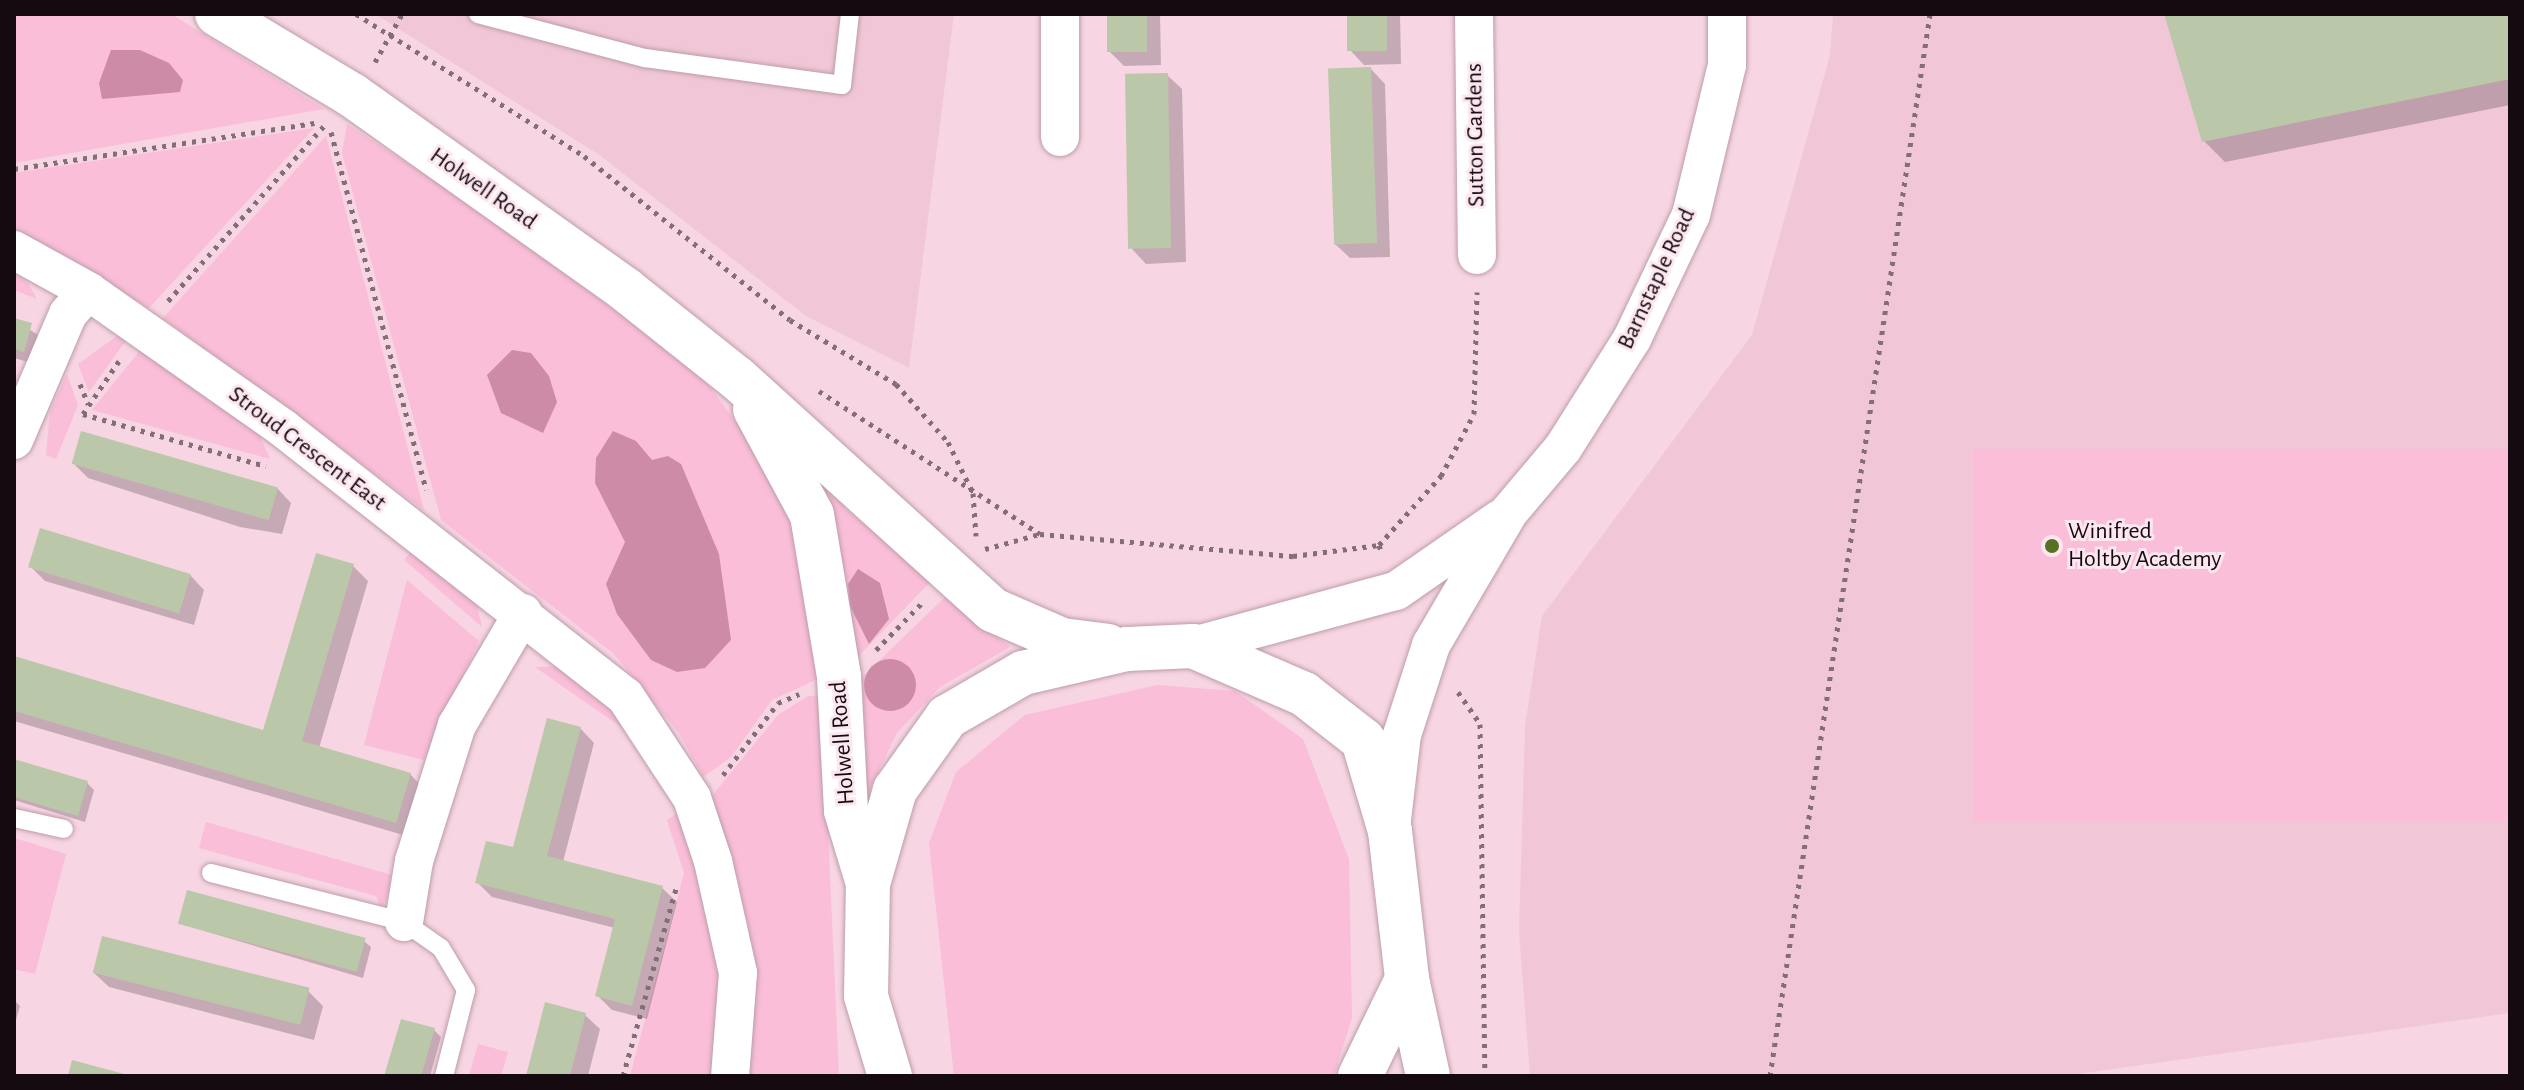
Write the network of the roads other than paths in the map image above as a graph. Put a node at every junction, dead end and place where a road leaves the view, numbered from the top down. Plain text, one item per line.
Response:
1 (217, 14) edge
2 (478, 14) edge
3 (850, 14) edge
4 (1060, 14) edge
5 (1474, 14) edge
6 (1727, 14) edge
7 (1060, 137) dead end
8 (14, 250) edge
9 (1477, 255) road end
10 (88, 291) junction
11 (738, 379) junction
12 (14, 440) edge
13 (1509, 512) junction
14 (523, 613) junction
15 (1193, 646) junction
16 (1127, 649) junction
17 (14, 818) edge
18 (64, 829) dead end
19 (1390, 831) junction
20 (211, 873) dead end
21 (868, 884) junction
22 (404, 922) junction
23 (1407, 979) junction
24 (866, 996) junction
25 (444, 1076) edge
26 (730, 1076) edge
27 (867, 1076) edge
28 (890, 1076) edge
29 (1360, 1076) edge
30 (1428, 1076) edge

1 - 11 street, Holwell Road
2 - 3 lane
4 - 7 street
5 - 9 street, Sutton Gardens
6 - 13 street, Barnstaple Road
8 - 10 street, Stroud Crescent East
10 - 12 street
10 - 14 street, Stroud Crescent East
11 - 16 street, Holwell Road
11 - 21 street, Holwell Road
13 - 15 street, Barnstaple Road
13 - 19 street, Barnstaple Road
14 - 22 street
14 - 26 street, Stroud Crescent East
15 - 16 street
15 - 19 street
16 - 21 street
17 - 18 lane
19 - 23 street
20 - 22 lane
21 - 24 street
22 - 25 lane
23 - 29 street
23 - 30 street
24 - 27 street
24 - 28 street

